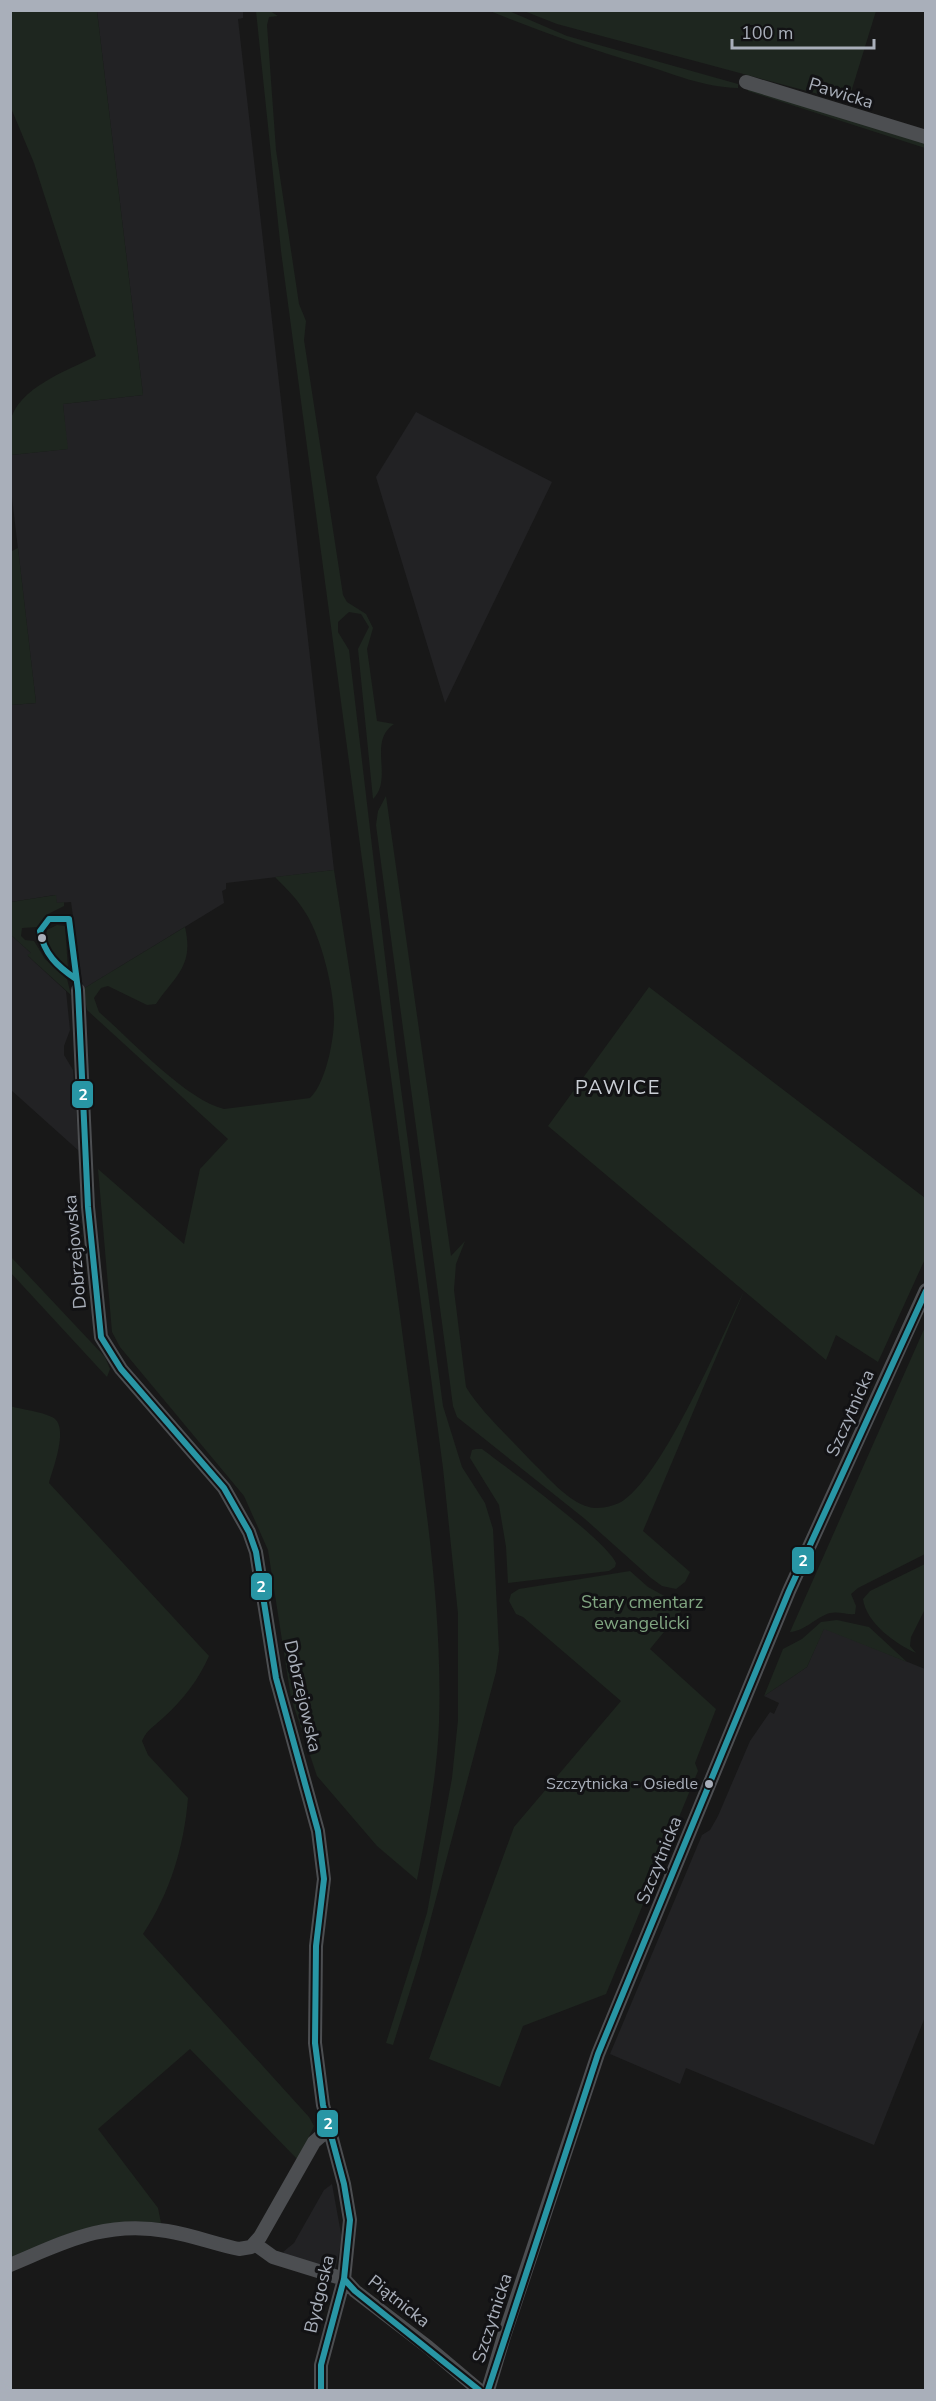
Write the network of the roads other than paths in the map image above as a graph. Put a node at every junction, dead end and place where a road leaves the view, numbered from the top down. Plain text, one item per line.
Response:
1 (746, 82) dead end
2 (926, 137) edge
3 (78, 990) dead end
4 (926, 1290) edge
5 (329, 2129) junction
6 (348, 2204) joint
7 (255, 2244) junction
8 (10, 2265) edge
9 (344, 2279) junction
10 (321, 2391) edge
11 (479, 2391) edge
12 (488, 2391) edge

1 - 2 street, Pawicka
3 - 5 street, Dobrzejowska
4 - 12 street, Szczytnicka
5 - 6 street, Dobrzejowska
5 - 7 street
6 - 9 street, Bydgoska
7 - 8 street
7 - 9 street, Piątnicka
9 - 10 street, Bydgoska
9 - 11 street, Piątnicka

